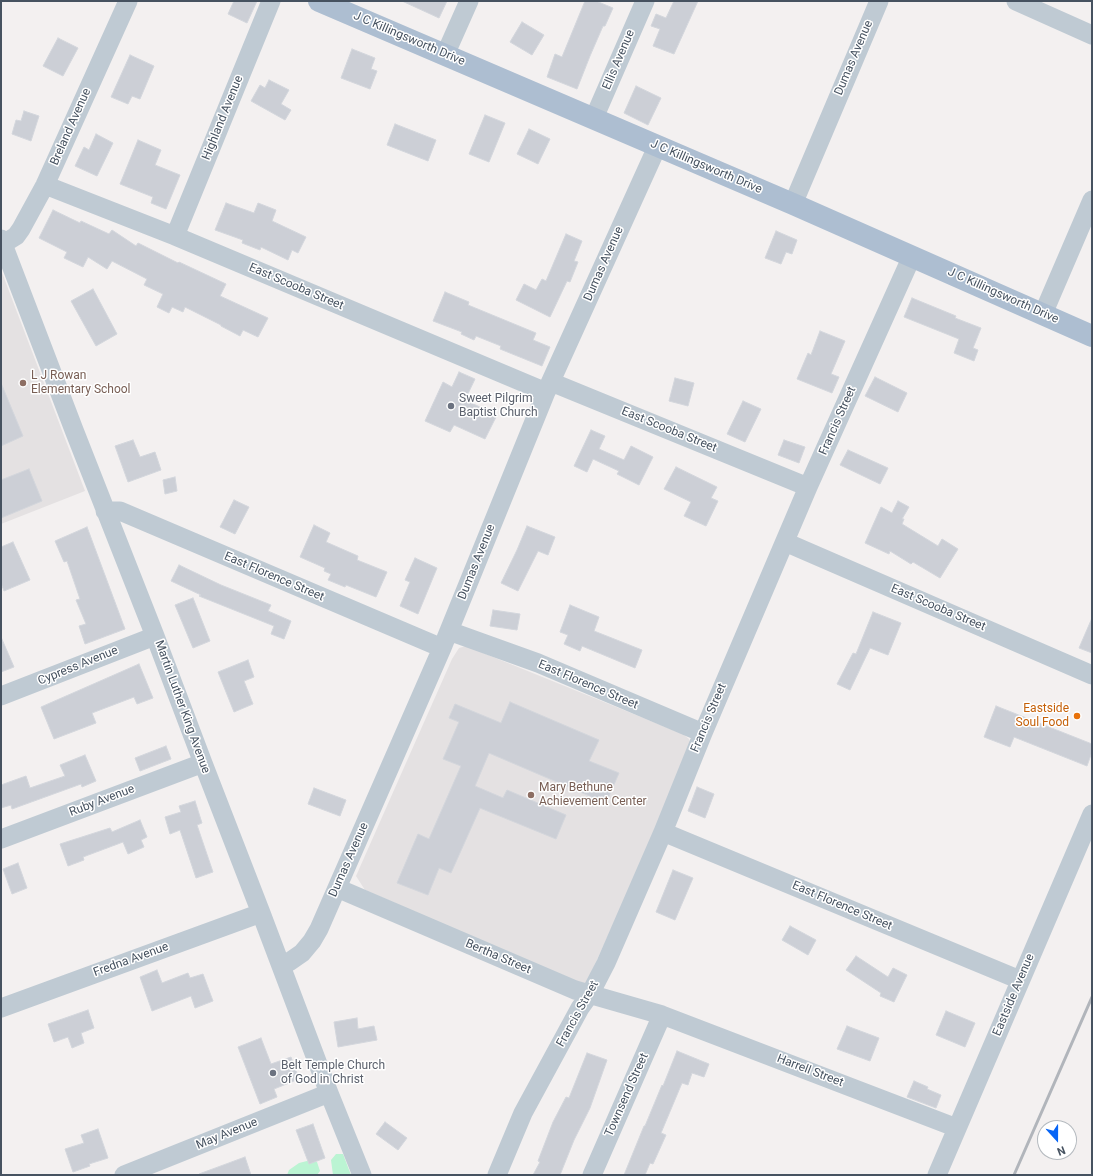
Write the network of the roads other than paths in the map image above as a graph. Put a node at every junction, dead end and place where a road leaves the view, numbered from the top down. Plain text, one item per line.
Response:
1 (128, 1) edge
2 (271, 1) edge
3 (320, 1) edge
4 (469, 1) edge
5 (645, 1) edge
6 (879, 1) edge
7 (1016, 1) edge
8 (1092, 36) edge
9 (445, 55) junction
10 (594, 118) junction
11 (657, 147) junction
12 (45, 184) junction
13 (1092, 200) edge
14 (793, 204) junction
15 (175, 236) junction
16 (2, 241) edge
17 (912, 256) junction
18 (1043, 314) junction
19 (1092, 336) edge
20 (549, 387) junction
21 (808, 487) junction
22 (105, 511) junction
23 (785, 542) junction
24 (449, 631) junction
25 (155, 636) junction
26 (442, 648) junction
27 (1092, 675) edge
28 (1, 696) edge
29 (703, 733) junction
30 (203, 763) junction
31 (1092, 814) edge
32 (663, 832) junction
33 (1, 840) edge
34 (337, 888) junction
35 (261, 913) junction
36 (281, 965) junction
37 (1020, 980) junction
38 (590, 994) junction
39 (1, 1008) edge
40 (662, 1014) junction
41 (329, 1093) junction
42 (957, 1128) junction
43 (124, 1175) edge
44 (362, 1175) edge
45 (497, 1175) edge
46 (592, 1175) edge
47 (937, 1175) edge

1 - 12 street, Breland Avenue
2 - 15 street, Highland Avenue
3 - 9 main road, J C Killingsworth Drive
4 - 9 street
5 - 10 street, Ellis Avenue
6 - 14 street, Dumas Avenue
7 - 8 street
9 - 10 main road, J C Killingsworth Drive
10 - 11 main road, J C Killingsworth Drive
11 - 14 main road, J C Killingsworth Drive
11 - 20 street, Dumas Avenue
12 - 15 street, East Scooba Street
12 - 16 street, Breland Avenue
13 - 18 street
14 - 17 main road, J C Killingsworth Drive
15 - 20 street, East Scooba Street
16 - 22 street, Martin Luther King Avenue
17 - 18 main road, J C Killingsworth Drive
17 - 21 street, Francis Street
18 - 19 main road, J C Killingsworth Drive
20 - 21 street, East Scooba Street
20 - 24 street, Dumas Avenue
21 - 23 street, Francis Street
22 - 25 street, Martin Luther King Avenue
22 - 26 street, East Florence Street
23 - 27 street, East Scooba Street
23 - 29 street, Francis Street
24 - 26 street, Dumas Avenue
24 - 29 street, East Florence Street
25 - 28 street, Cypress Avenue
25 - 30 street, Martin Luther King Avenue
26 - 34 street, Dumas Avenue
29 - 32 street, Francis Street
30 - 33 street, Ruby Avenue
30 - 35 street, Martin Luther King Avenue
31 - 37 street, Eastside Avenue
32 - 37 street, East Florence Street
32 - 38 street, Francis Street
34 - 36 street, Dumas Avenue
34 - 38 street, Bertha Street
35 - 36 street, Martin Luther King Avenue
35 - 39 street, Fredna Avenue
36 - 41 street, Martin Luther King Avenue
37 - 42 street, Eastside Avenue
38 - 40 street, Bertha Street
38 - 45 street, Francis Street
40 - 42 street, Harrell Street
40 - 46 street, Townsend Street
41 - 43 street, May Avenue
41 - 44 street, Martin Luther King Avenue
42 - 47 street, Eastside Avenue

